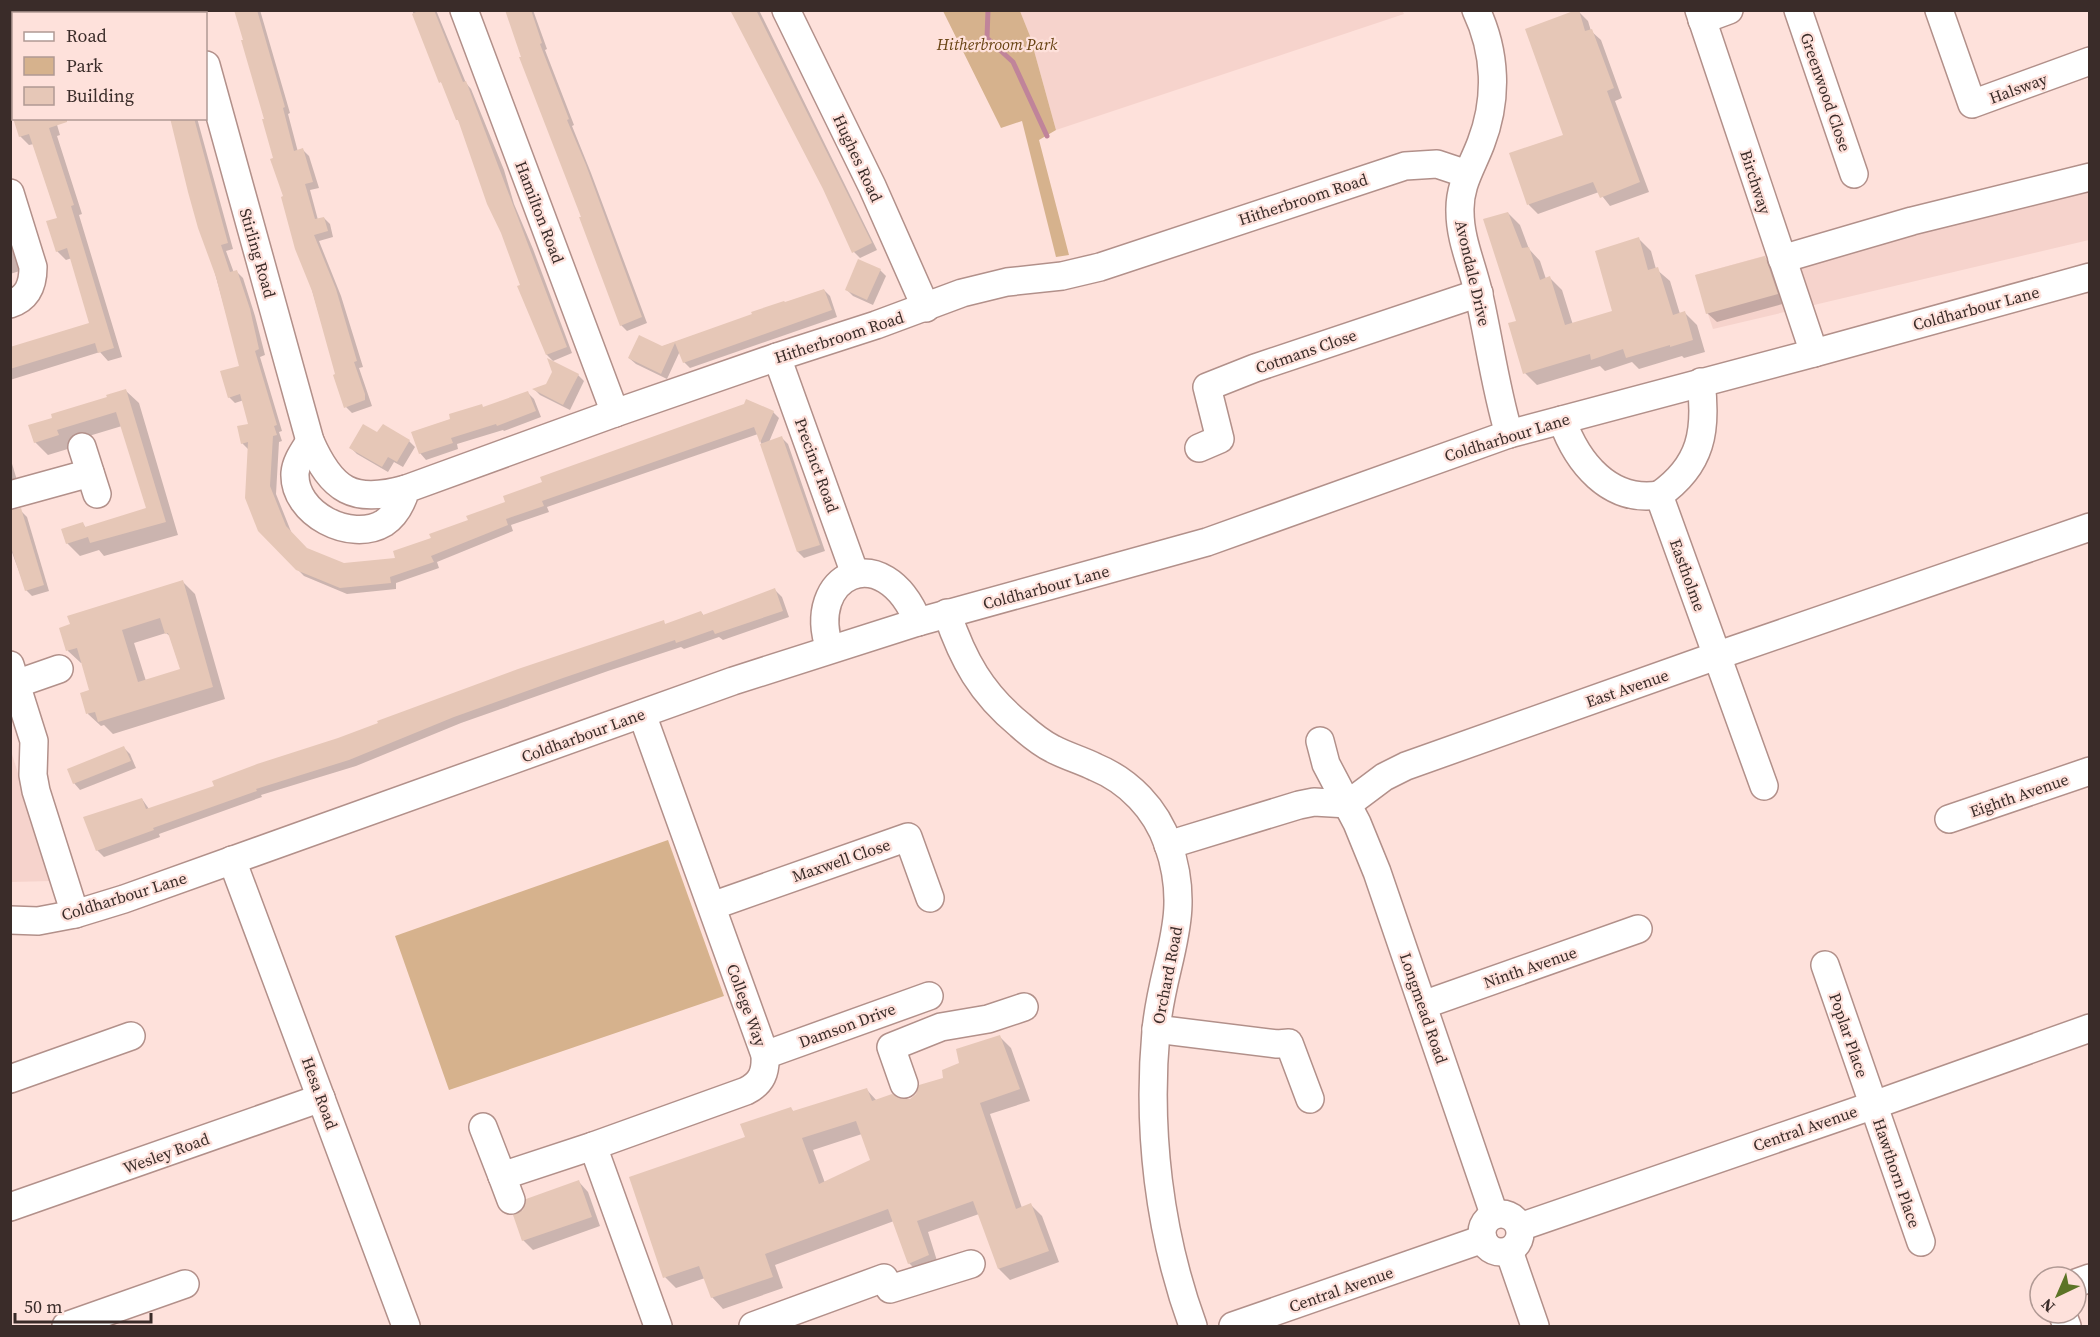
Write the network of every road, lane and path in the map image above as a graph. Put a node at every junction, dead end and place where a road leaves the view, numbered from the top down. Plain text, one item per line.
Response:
1 (464, 10) edge
2 (786, 10) edge
3 (1476, 10) edge
4 (1730, 10) edge
5 (1798, 10) edge
6 (1939, 10) edge
7 (1701, 15) edge
8 (2090, 61) edge
9 (207, 69) edge
10 (1467, 174) junction
11 (1854, 174) dead end
12 (2090, 177) edge
13 (10, 193) edge
14 (1782, 259) junction
15 (2090, 277) edge
16 (1479, 293) junction
17 (10, 304) edge
18 (926, 308) junction
19 (1814, 353) junction
20 (777, 357) junction
21 (1701, 382) junction
22 (615, 413) junction
23 (1562, 420) junction
24 (1509, 434) junction
25 (310, 441) junction
26 (82, 447) dead end
27 (1199, 448) dead end
28 (406, 489) junction
29 (10, 495) edge
30 (1659, 495) junction
31 (2089, 530) edge
32 (855, 574) junction
33 (946, 613) junction
34 (918, 622) junction
35 (830, 649) junction
36 (1716, 656) junction
37 (59, 669) dead end
38 (13, 674) edge
39 (642, 714) junction
40 (1320, 741) dead end
41 (2090, 771) edge
42 (1764, 786) dead end
43 (1347, 804) junction
44 (1949, 819) dead end
45 (1168, 845) junction
46 (232, 860) junction
47 (930, 898) dead end
48 (712, 906) junction
49 (75, 914) junction
50 (10, 920) edge
51 (1638, 929) dead end
52 (1825, 965) dead end
53 (1423, 1005) junction
54 (1024, 1007) dead end
55 (2090, 1028) edge
56 (1156, 1029) junction
57 (924, 1033) junction
58 (131, 1036) dead end
59 (765, 1055) junction
60 (10, 1079) edge
61 (904, 1084) dead end
62 (321, 1098) junction
63 (1310, 1099) dead end
64 (1874, 1105) junction
65 (483, 1127) dead end
66 (592, 1146) junction
67 (10, 1207) edge
68 (1494, 1214) junction
69 (1483, 1239) junction
70 (1515, 1239) junction
71 (1921, 1242) dead end
72 (970, 1264) dead end
73 (185, 1284) dead end
74 (66, 1326) edge
75 (406, 1326) edge
76 (658, 1326) edge
77 (753, 1326) edge
78 (1193, 1326) edge
79 (1233, 1326) edge
80 (1535, 1326) edge

1 - 22 street, Hamilton Road
2 - 18 street, Hughes Road
3 - 10 street, Avondale Drive
4 - 7 street
5 - 11 street, Greenwood Close
6 - 8 street, Halsway
7 - 14 street, Birchway
9 - 25 street, Stirling Road
10 - 16 street, Avondale Drive
10 - 18 street, Hitherbroom Road
12 - 14 street
13 - 17 street
14 - 19 street, Birchway
15 - 19 street, Coldharbour Lane
16 - 24 street, Avondale Drive
16 - 27 street, Cotmans Close
18 - 20 street, Hitherbroom Road
19 - 21 street, Coldharbour Lane
20 - 22 street, Hitherbroom Road
20 - 32 street, Precinct Road
21 - 23 street, Coldharbour Lane
21 - 30 street
22 - 28 street, Hitherbroom Road
23 - 24 street, Coldharbour Lane
23 - 30 street
24 - 33 street, Coldharbour Lane
25 - 28 street, Stirling Road
25 - 28 street
26 - 29 street
30 - 36 street, Eastholme
31 - 36 street, East Avenue
32 - 34 street
32 - 35 street
33 - 34 street, Coldharbour Lane
33 - 45 street, Orchard Road
34 - 35 street, Coldharbour Lane
35 - 39 street, Coldharbour Lane
36 - 42 street, Eastholme
36 - 43 street, East Avenue
37 - 38 street
38 - 49 street
39 - 46 street, Coldharbour Lane
39 - 48 street, College Way
40 - 43 street, Longmead Road
41 - 44 street, Eighth Avenue
43 - 45 street
43 - 53 street, Longmead Road
45 - 56 street, Orchard Road
46 - 49 street, Coldharbour Lane
46 - 62 street, Hesa Road
47 - 48 street, Maxwell Close
48 - 59 street, College Way
49 - 50 street, Coldharbour Lane
51 - 53 street, Ninth Avenue
52 - 64 street, Poplar Place
53 - 68 street, Longmead Road
54 - 57 street
55 - 64 street, Central Avenue
56 - 63 street
56 - 78 street, Orchard Road
57 - 59 street, Damson Drive
57 - 61 street
58 - 60 street
59 - 66 street, College Way
62 - 67 street, Wesley Road
62 - 75 street, Hesa Road
64 - 70 street, Central Avenue
64 - 71 street, Hawthorn Place
65 - 66 street, College Way
66 - 76 street
68 - 69 street
68 - 70 street
69 - 70 street
69 - 79 street, Central Avenue
70 - 80 street
72 - 77 street
73 - 74 street

